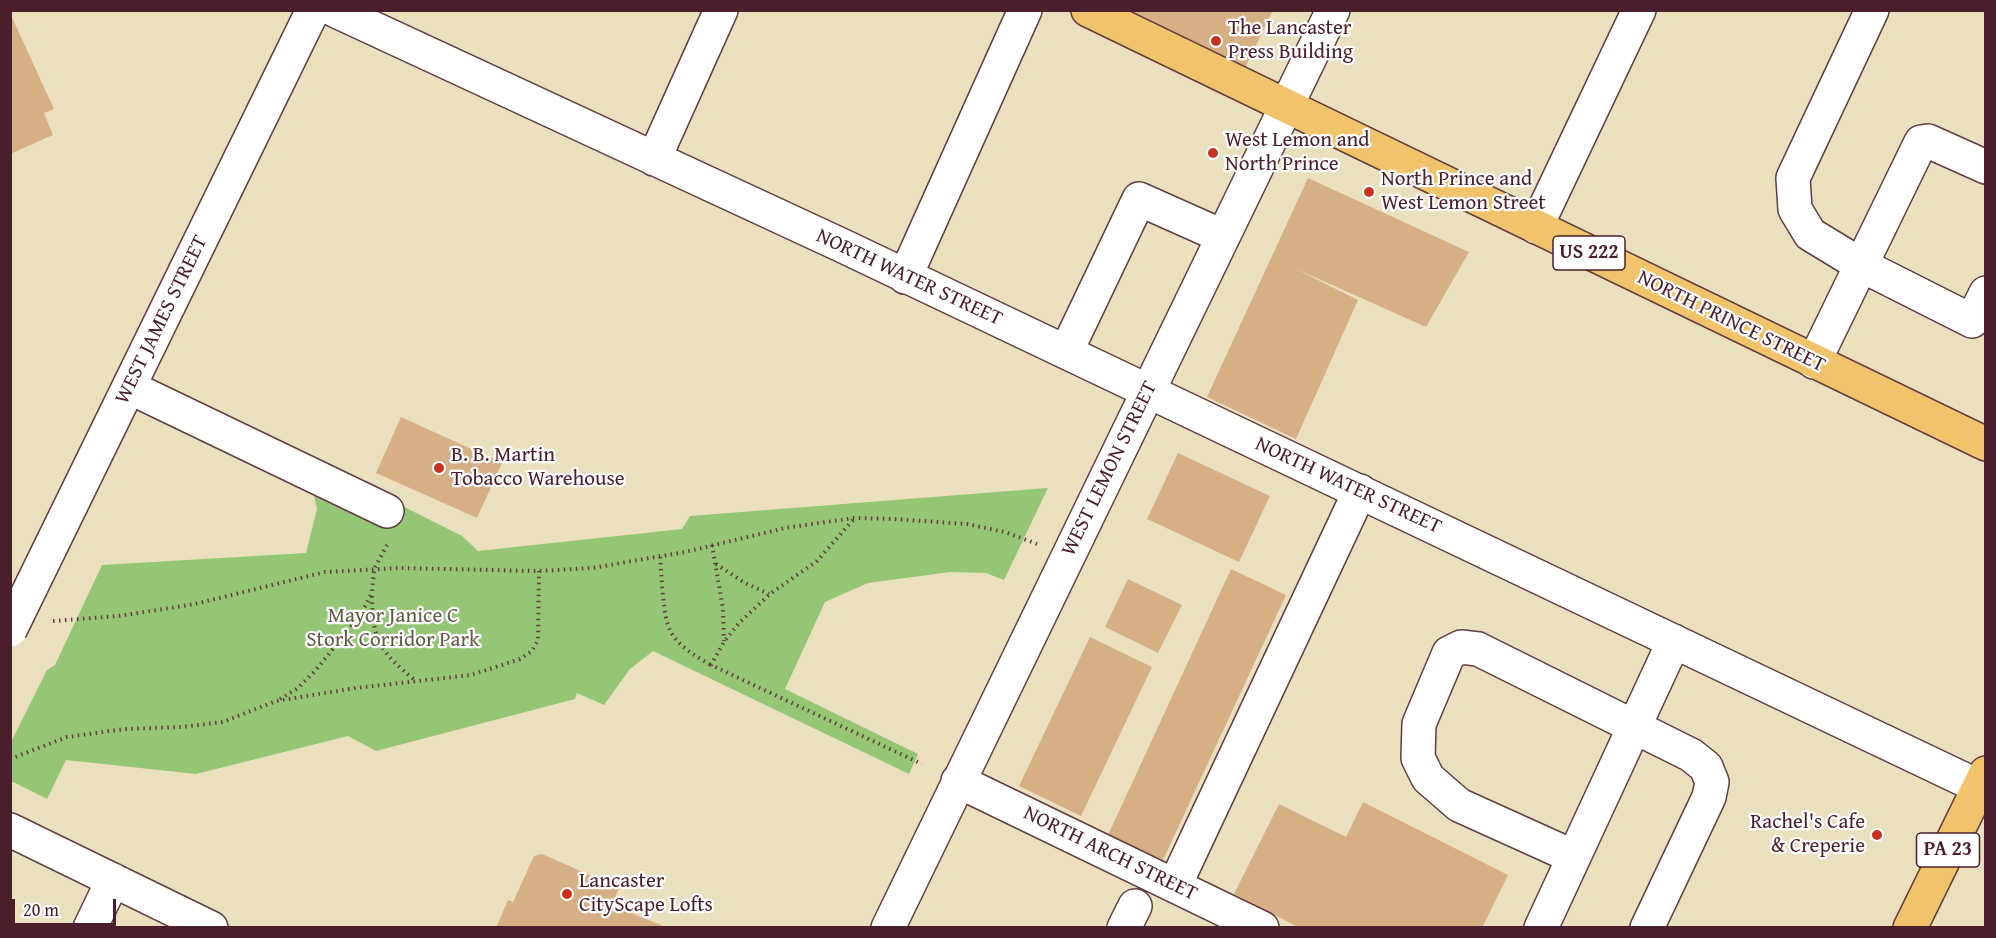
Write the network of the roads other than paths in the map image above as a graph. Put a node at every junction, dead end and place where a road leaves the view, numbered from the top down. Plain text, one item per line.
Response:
1 (313, 10) edge
2 (334, 10) edge
3 (721, 10) edge
4 (1025, 10) edge
5 (1088, 10) edge
6 (1333, 10) edge
7 (1639, 10) edge
8 (1872, 10) edge
9 (1286, 106) junction
10 (654, 159) junction
11 (1986, 167) edge
12 (1536, 227) junction
13 (1222, 236) junction
14 (1861, 265) junction
15 (905, 277) junction
16 (1981, 313) edge
17 (1066, 352) junction
18 (1814, 362) junction
19 (129, 387) junction
20 (1148, 391) junction
21 (1986, 444) edge
22 (1360, 491) junction
23 (387, 511) dead end
24 (10, 630) edge
25 (1674, 641) junction
26 (1635, 726) junction
27 (958, 781) junction
28 (1983, 783) edge
29 (10, 830) edge
30 (1574, 857) junction
31 (113, 880) junction
32 (1175, 885) junction
33 (1240, 923) edge
34 (90, 927) edge
35 (211, 927) edge
36 (888, 927) edge
37 (1541, 927) edge
38 (1647, 927) edge
39 (1910, 927) edge

1 - 19 street, WEST JAMES STREET
2 - 10 street, NORTH WATER STREET
3 - 10 street
4 - 15 street
5 - 9 main road, NORTH PRINCE STREET / US 222
6 - 9 street, WEST LEMON STREET
7 - 12 street
8 - 14 street
9 - 12 main road, NORTH PRINCE STREET / US 222
9 - 13 street, WEST LEMON STREET
10 - 15 street, NORTH WATER STREET
11 - 14 street
12 - 18 main road, NORTH PRINCE STREET / US 222
13 - 17 street
13 - 20 street, WEST LEMON STREET
14 - 16 street
14 - 18 street
15 - 17 street, NORTH WATER STREET
17 - 20 street, NORTH WATER STREET
18 - 21 main road, NORTH PRINCE STREET / US 222
19 - 23 street
19 - 24 street, WEST JAMES STREET, bridge
20 - 22 street, NORTH WATER STREET
20 - 27 street, WEST LEMON STREET
22 - 25 street, NORTH WATER STREET
22 - 32 street
25 - 26 street
25 - 28 street, NORTH WATER STREET
26 - 30 street
26 - 30 street
26 - 38 street
27 - 32 street, NORTH ARCH STREET
27 - 36 street, WEST LEMON STREET
28 - 39 main road, PA 23
29 - 31 street
30 - 37 street
31 - 34 street
31 - 35 street
32 - 33 street, NORTH ARCH STREET

